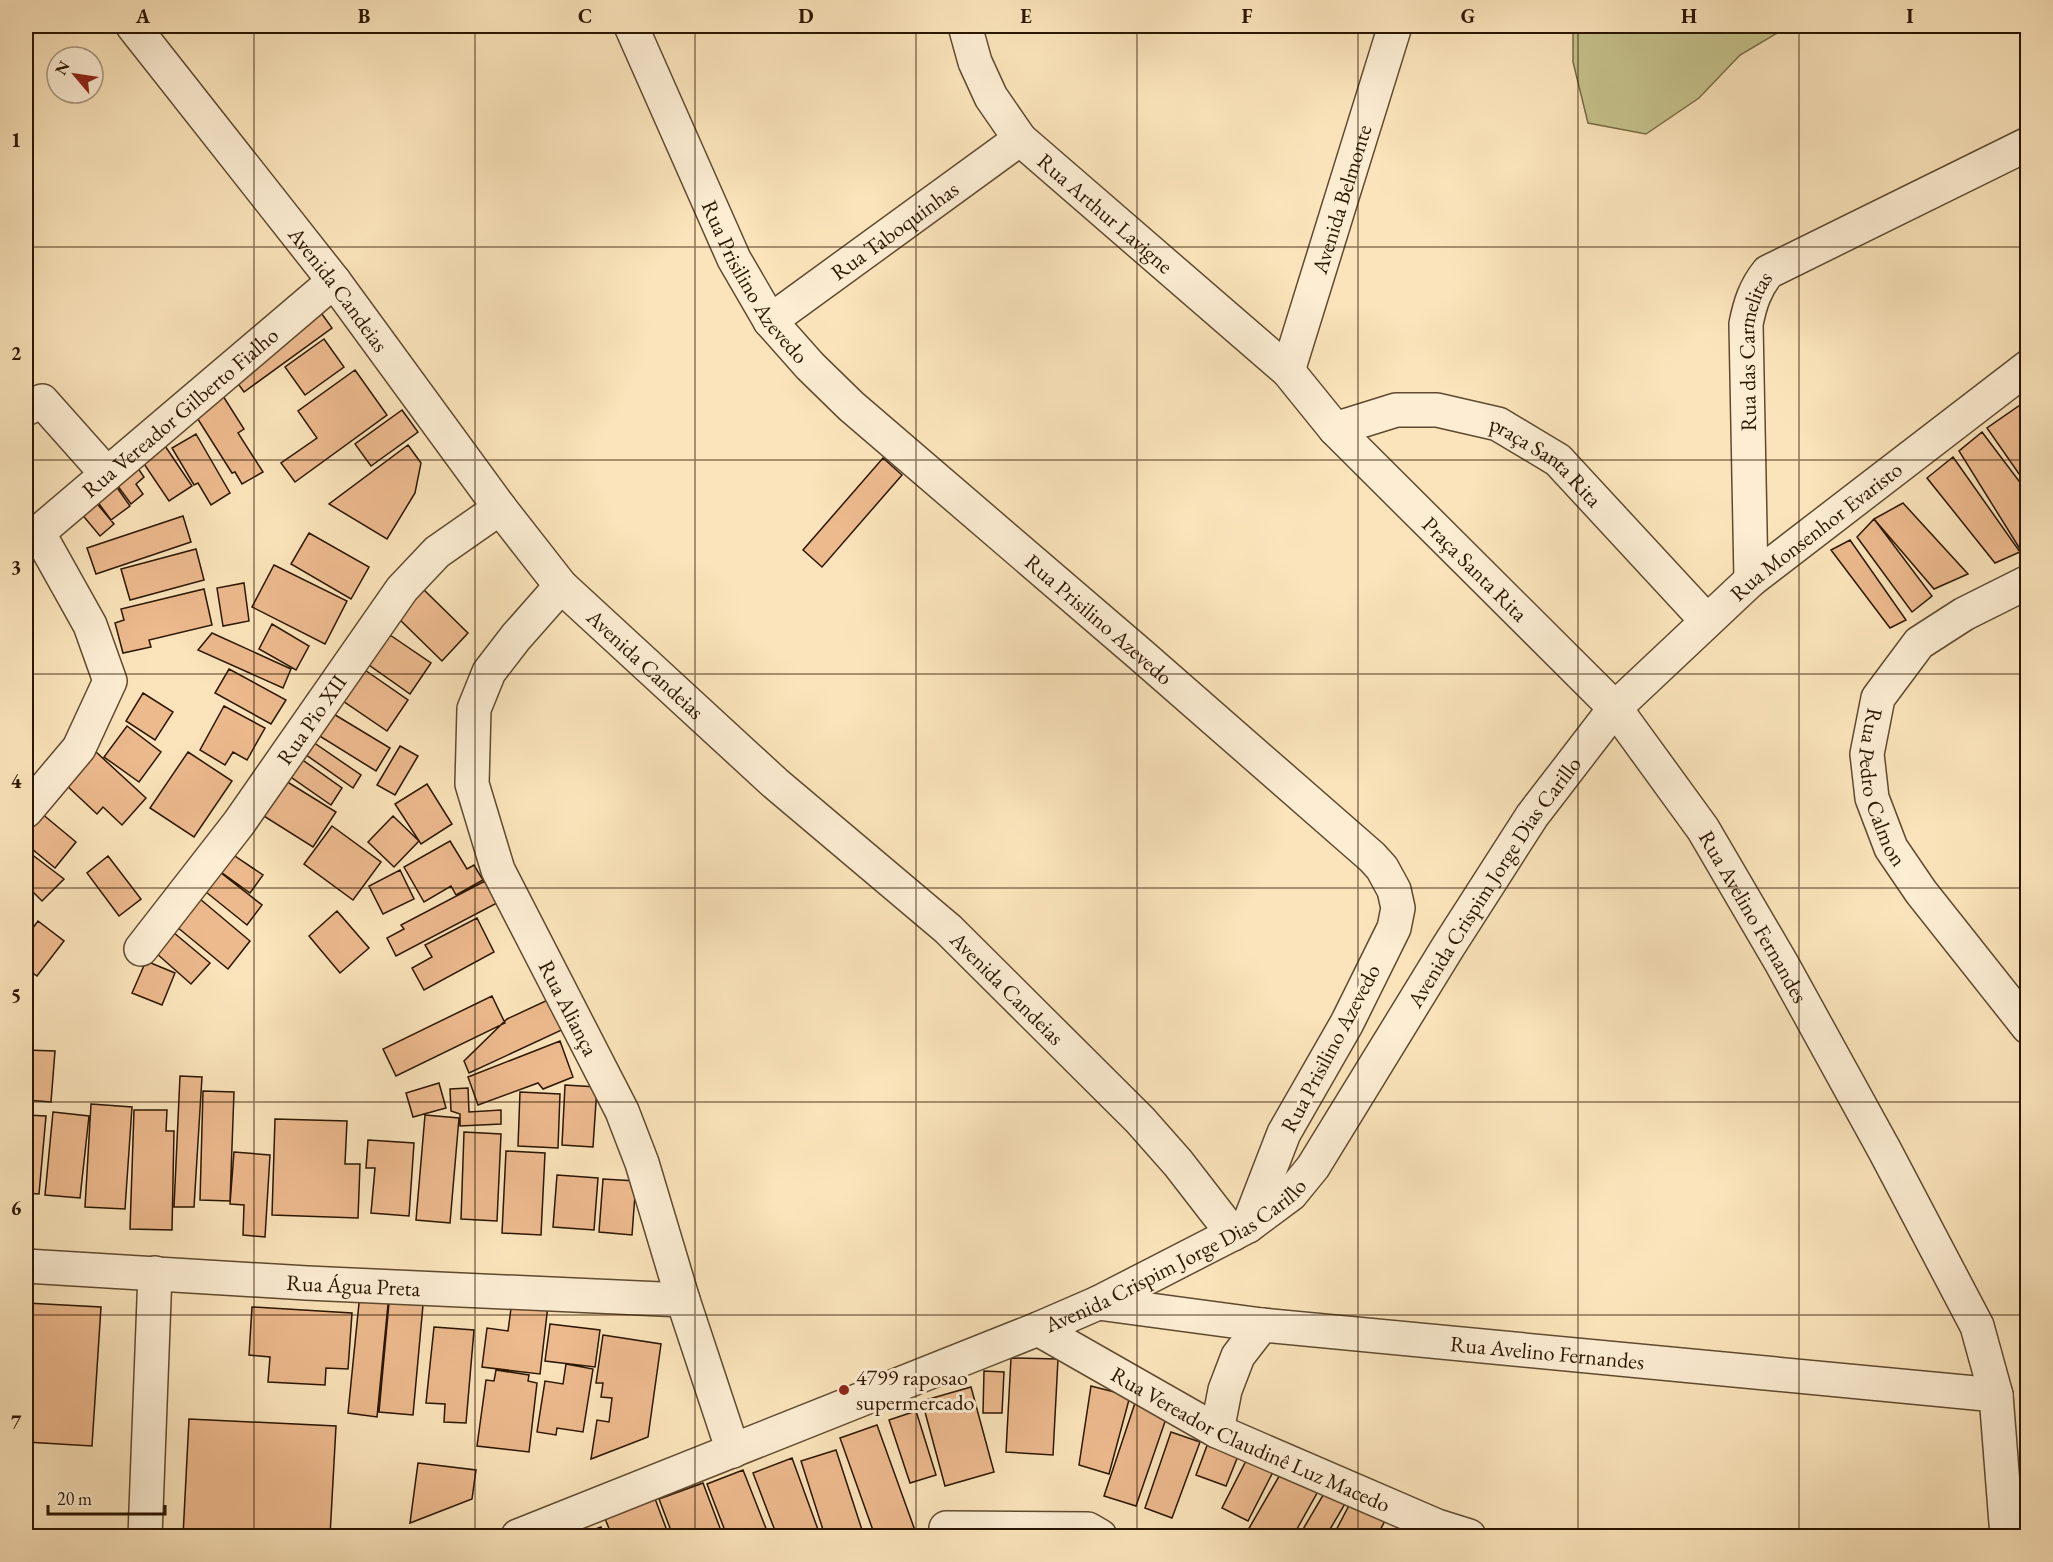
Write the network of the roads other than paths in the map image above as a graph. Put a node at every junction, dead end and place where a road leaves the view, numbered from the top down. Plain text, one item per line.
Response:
1 (133, 26) edge
2 (631, 26) edge
3 (965, 26) edge
4 (1395, 26) edge
5 (1020, 139) junction
6 (2028, 144) edge
7 (334, 280) junction
8 (770, 321) junction
9 (2028, 368) edge
10 (1288, 371) junction
11 (26, 409) edge
12 (1335, 429) junction
13 (107, 474) junction
14 (500, 508) junction
15 (32, 538) edge
16 (1751, 580) junction
17 (2028, 582) edge
18 (561, 586) junction
19 (1707, 621) junction
20 (1615, 708) junction
21 (26, 811) edge
22 (141, 949) dead end
23 (2028, 1027) edge
24 (1241, 1230) junction
25 (26, 1266) edge
26 (155, 1273) junction
27 (683, 1300) junction
28 (1098, 1303) junction
29 (1262, 1325) junction
30 (1038, 1329) junction
31 (1996, 1395) junction
32 (1217, 1431) junction
33 (733, 1451) junction
34 (946, 1528) dead end
35 (146, 1536) edge
36 (518, 1536) edge
37 (1100, 1536) edge
38 (1469, 1536) edge
39 (2007, 1536) edge

1 - 7 street, Avenida Candeias
2 - 8 street, Rua Prisilino Azevedo
3 - 5 street, Rua Arthur Lavigne
4 - 10 street, Avenida Belmonte
5 - 8 street, Rua Taboquinhas
5 - 10 street, Rua Arthur Lavigne
6 - 16 street, Rua das Carmelitas
7 - 13 street, Rua Vereador Gilberto Fialho
7 - 14 street, Avenida Candeias
8 - 24 street, Rua Prisilino Azevedo
9 - 16 street, Rua Monsenhor Evaristo
10 - 12 street, Rua Arthur Lavigne
11 - 13 street
12 - 19 street, praça Santa Rita
12 - 20 street, Praça Santa Rita
13 - 15 street, Rua Vereador Gilberto Fialho
14 - 18 street, Avenida Candeias
14 - 22 street, Rua Pio XII
15 - 21 street
16 - 19 street, Rua Monsenhor Evaristo
17 - 23 street, Rua Pedro Calmon
18 - 24 street, Avenida Candeias
18 - 27 street, Rua Aliança
19 - 20 street, Rua Monsenhor Evaristo
20 - 24 street, Avenida Crispim Jorge Dias Carillo
20 - 31 street, Rua Avelino Fernandes
24 - 28 street, Avenida Crispim Jorge Dias Carillo
25 - 26 street, Rua Água Preta
26 - 27 street, Rua Água Preta
26 - 35 street
27 - 33 street, Rua Aliança
28 - 29 street, Rua Avelino Fernandes
28 - 30 street, Avenida Crispim Jorge Dias Carillo
29 - 31 street, Rua Avelino Fernandes
29 - 32 street
30 - 32 street, Rua Vereador Claudinê Luz Macedo
30 - 33 street, Avenida Crispim Jorge Dias Carillo
31 - 39 street, Rua Avelino Fernandes
32 - 38 street, Rua Vereador Claudinê Luz Macedo
33 - 36 street, Avenida Crispim Jorge Dias Carillo
34 - 37 street

